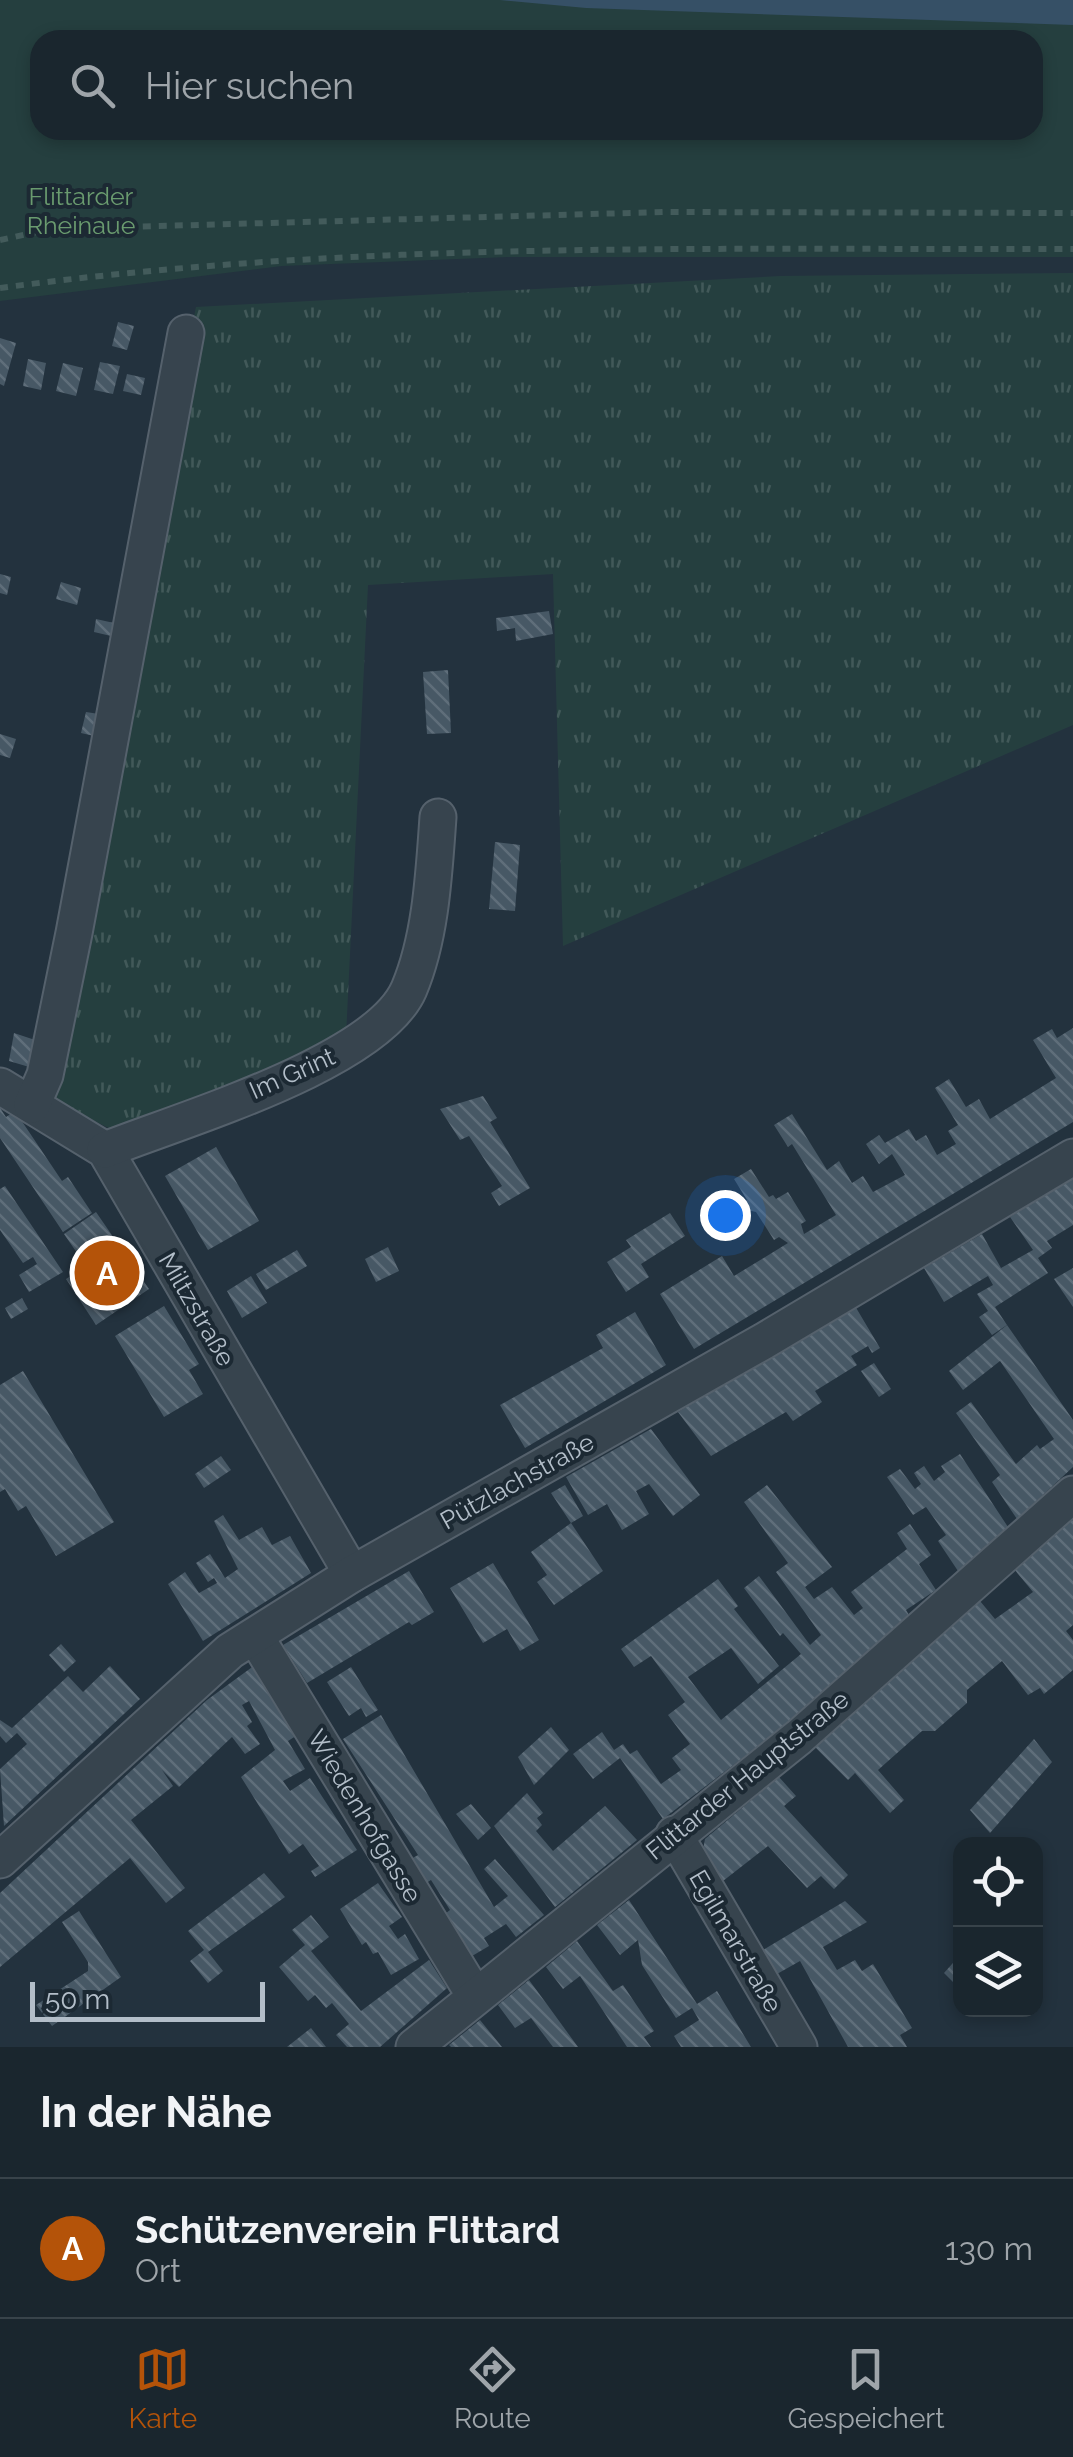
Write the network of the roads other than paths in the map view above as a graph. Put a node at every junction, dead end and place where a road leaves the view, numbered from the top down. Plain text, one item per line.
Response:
1 (186, 333) dead end
2 (438, 817) dead end
3 (0, 1086) edge
4 (32, 1105) junction
5 (105, 1150) junction
6 (1073, 1157) edge
7 (1073, 1494) edge
8 (352, 1574) junction
9 (255, 1636) junction
10 (674, 1834) junction
11 (0, 1860) edge
12 (475, 1996) junction
13 (414, 2047) edge
14 (798, 2047) edge

1 - 4 street
2 - 5 street, Im Grint
3 - 4 street, Miltzstraße
4 - 5 street, Miltzstraße
5 - 8 street, Miltzstraße
6 - 8 street, Pützlachstraße
7 - 10 street, Flittarder Hauptstraße
8 - 9 street, Pützlachstraße
9 - 11 street, Pützlachstraße
9 - 12 street, Wiedenhofgasse
10 - 12 street, Flittarder Hauptstraße
10 - 14 street, Egilmarstraße
12 - 13 street, Flittarder Hauptstraße

